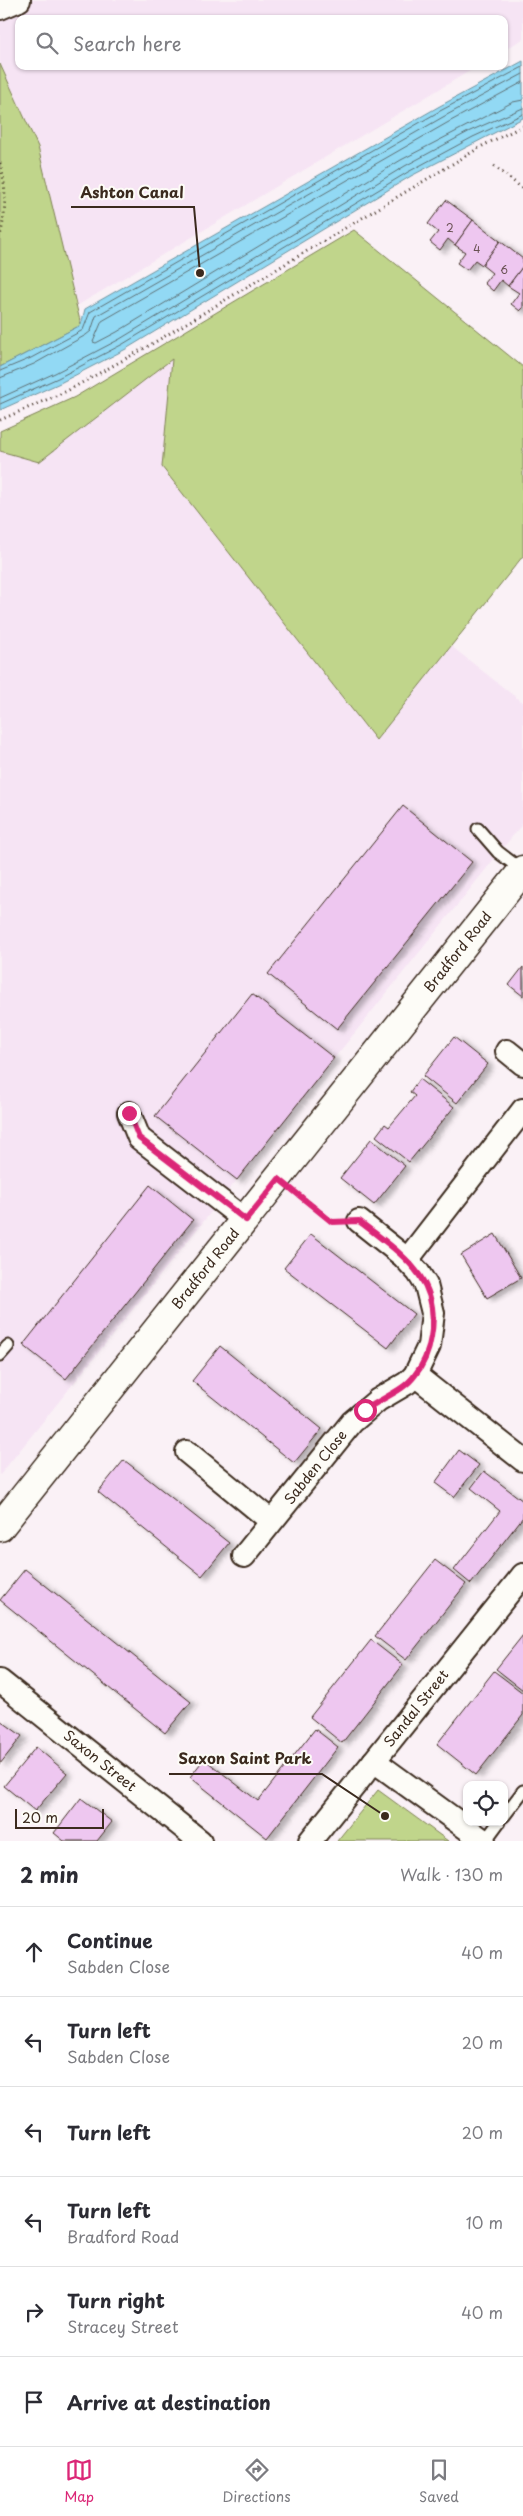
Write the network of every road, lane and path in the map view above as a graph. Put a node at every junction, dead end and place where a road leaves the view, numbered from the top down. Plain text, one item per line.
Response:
1 (19, 0) edge
2 (0, 8) edge
3 (523, 126) edge
4 (0, 163) edge
5 (494, 166) dead end
6 (523, 189) edge
7 (0, 236) edge
8 (0, 420) edge
9 (478, 829) dead end
10 (523, 870) edge
11 (523, 1110) edge
12 (129, 1113) dead end
13 (279, 1179) junction
14 (246, 1220) junction
15 (359, 1221) joint
16 (407, 1260) junction
17 (8, 1346) dead end
18 (0, 1355) edge
19 (416, 1375) junction
20 (187, 1452) dead end
21 (523, 1460) edge
22 (271, 1521) junction
23 (0, 1527) edge
24 (244, 1556) dead end
25 (523, 1575) edge
26 (0, 1681) edge
27 (374, 1760) junction
28 (523, 1791) edge
29 (508, 1811) edge
30 (496, 1826) edge
31 (200, 1841) edge
32 (310, 1841) edge
33 (485, 1841) edge

1 - 2 street
3 - 8 path
4 - 7 path
5 - 6 path
9 - 10 lane
10 - 13 street, Bradford Road
11 - 16 street
12 - 14 street
13 - 14 street, Bradford Road
13 - 15 path
14 - 23 street, Bradford Road
15 - 16 street, Sabden Close
16 - 19 street, Sabden Close
17 - 18 lane
19 - 21 street
19 - 22 street, Sabden Close
20 - 22 street
22 - 24 street, Sabden Close
25 - 27 street, Sandal Street
26 - 31 street, Saxon Street
27 - 32 street, Sandal Street
27 - 33 street
28 - 29 lane
30 - 33 lane

